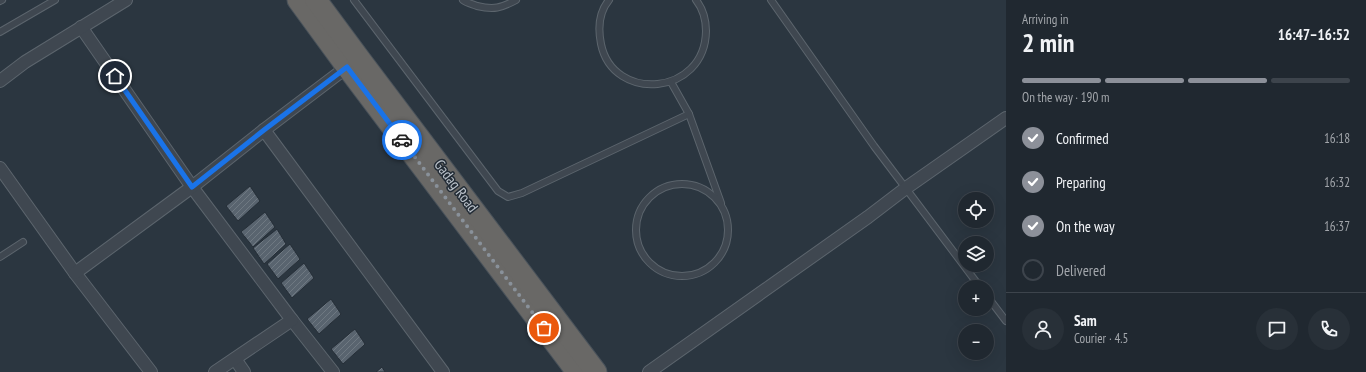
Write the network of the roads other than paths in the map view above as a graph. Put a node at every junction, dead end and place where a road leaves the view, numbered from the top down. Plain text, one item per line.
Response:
1 (55, 0) edge
2 (126, 0) edge
3 (298, 0) edge
4 (316, 0) edge
5 (354, 0) edge
6 (463, 0) edge
7 (516, 0) edge
8 (609, 0) edge
9 (696, 0) edge
10 (771, 0) edge
11 (81, 27) junction
12 (0, 32) edge
13 (347, 67) junction
14 (0, 81) edge
15 (671, 82) junction
16 (689, 114) junction
17 (1006, 118) edge
18 (264, 130) junction
19 (0, 168) edge
20 (192, 187) junction
21 (906, 188) junction
22 (722, 207) junction
23 (23, 242) dead end
24 (0, 257) edge
25 (75, 273) junction
26 (975, 280) edge
27 (994, 305) edge
28 (292, 320) junction
29 (1006, 321) edge
30 (235, 359) junction
31 (570, 370) edge
32 (151, 372) edge
33 (215, 372) edge
34 (244, 372) edge
35 (333, 372) edge
36 (443, 372) edge
37 (596, 372) edge
38 (649, 372) edge

1 - 12 lane
2 - 11 street
3 - 13 highway, Gadag Road
4 - 37 highway, Gadag Road
5 - 16 lane
6 - 7 lane
8 - 15 lane
9 - 15 lane
10 - 21 lane
11 - 14 street
11 - 20 street
13 - 18 street
13 - 31 highway, Gadag Road
15 - 16 lane
16 - 22 lane
17 - 21 street
18 - 20 street
18 - 36 street
19 - 25 street
20 - 25 street
20 - 28 street
21 - 26 lane
21 - 38 street
22 - 22 lane
23 - 24 lane
25 - 32 street
27 - 29 lane
28 - 30 street
28 - 35 street
30 - 33 street
30 - 34 street

